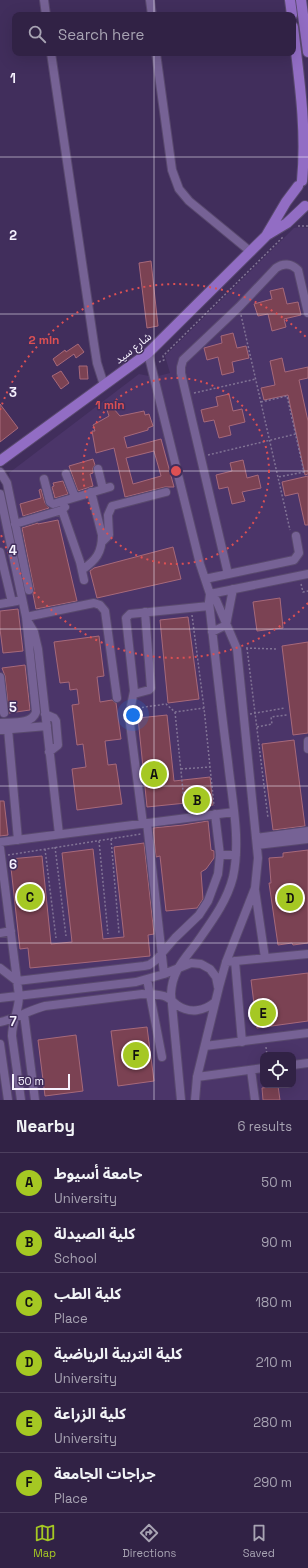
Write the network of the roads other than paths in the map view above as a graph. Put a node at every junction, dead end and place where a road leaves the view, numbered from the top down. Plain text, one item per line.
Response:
1 (44, 0) edge
2 (150, 0) edge
3 (290, 0) edge
4 (302, 0) edge
5 (46, 12) edge
6 (152, 12) edge
7 (292, 12) edge
8 (308, 52) edge
9 (296, 54) edge
10 (51, 56) edge
11 (156, 56) edge
12 (303, 182) edge
13 (306, 207) edge
14 (266, 236) junction
15 (251, 252) junction
16 (308, 313) edge
17 (148, 353) junction
18 (104, 384) junction
19 (0, 461) edge
20 (98, 470) dead end
21 (0, 472) edge
22 (66, 474) dead end
23 (44, 479) dead end
24 (92, 492) junction
25 (166, 492) dead end
26 (0, 494) edge
27 (75, 497) junction
28 (66, 500) junction
29 (62, 510) junction
30 (15, 524) junction
31 (293, 533) road end
32 (102, 542) junction
33 (0, 552) edge
34 (82, 570) junction
35 (228, 574) junction
36 (304, 575) edge
37 (204, 578) junction
38 (84, 580) dead end
39 (233, 589) junction
40 (29, 590) dead end
41 (210, 594) junction
42 (22, 600) junction
43 (12, 602) junction
44 (0, 604) edge
45 (209, 606) junction
46 (145, 612) junction
47 (26, 617) junction
48 (226, 625) junction
49 (212, 632) junction
50 (0, 677) edge
51 (134, 694) junction
52 (117, 698) dead end
53 (4, 713) dead end
54 (45, 714) junction
55 (0, 723) edge
56 (46, 726) junction
57 (4, 730) edge
58 (308, 741) edge
59 (308, 749) edge
60 (50, 752) junction
61 (234, 812) junction
62 (215, 814) junction
63 (145, 823) junction
64 (308, 831) edge
65 (59, 834) junction
66 (308, 839) edge
67 (18, 840) junction
68 (0, 842) edge
69 (256, 842) junction
70 (0, 852) edge
71 (220, 855) junction
72 (236, 855) junction
73 (255, 888) junction
74 (212, 893) junction
75 (225, 899) junction
76 (199, 915) junction
77 (210, 923) junction
78 (10, 931) junction
79 (0, 933) edge
80 (162, 953) junction
81 (308, 954) edge
82 (265, 958) junction
83 (226, 962) junction
84 (236, 962) junction
85 (0, 968) edge
86 (177, 969) junction
87 (164, 974) junction
88 (147, 979) junction
89 (17, 981) junction
90 (218, 987) junction
91 (150, 994) junction
92 (2, 996) edge
93 (19, 996) junction
94 (172, 1000) junction
95 (215, 1002) junction
96 (24, 1014) junction
97 (16, 1018) junction
98 (0, 1022) edge
99 (308, 1033) edge
100 (242, 1042) junction
101 (0, 1044) edge
102 (205, 1046) junction
103 (162, 1057) dead end
104 (308, 1063) edge
105 (296, 1065) edge
106 (260, 1068) edge
107 (251, 1070) junction
108 (197, 1077) junction
109 (8, 1100) edge
110 (21, 1100) edge
111 (36, 1100) edge
112 (181, 1100) edge
113 (194, 1100) edge
114 (255, 1100) edge

1 - 5 street
2 - 6 street
3 - 7 main road
4 - 8 main road
9 - 12 main road
10 - 18 street
11 - 15 street
12 - 13 main road
12 - 14 main road, شارع سيد
13 - 14 main road, شارع سيد
14 - 15 main road, شارع سيد
15 - 17 main road, شارع سيد
16 - 35 street
17 - 18 main road, شارع سيد
17 - 37 street
18 - 19 main road, شارع سيد
20 - 24 street
21 - 30 street
22 - 27 street
23 - 28 street
24 - 27 street
24 - 32 street
25 - 32 street
26 - 42 street
27 - 28 street
28 - 29 street
29 - 30 street
29 - 34 street
30 - 40 street
31 - 35 street
32 - 34 street
33 - 43 street
34 - 38 street
35 - 37 street
36 - 39 street
37 - 41 street
39 - 41 street
39 - 48 street
41 - 45 street
41 - 48 street
42 - 43 street
42 - 47 street
43 - 44 street
45 - 46 street
45 - 49 street
46 - 51 street
46 - 51 street
47 - 52 street
47 - 54 street
47 - 55 street
48 - 49 street
48 - 69 street
49 - 61 street
50 - 53 street
51 - 63 street
54 - 56 street
54 - 60 street
56 - 57 street
56 - 60 street
57 - 67 street
58 - 59 street
60 - 65 street
61 - 62 street
61 - 72 street
62 - 63 street
62 - 71 street
63 - 65 street
63 - 80 street
64 - 69 street
65 - 67 street
66 - 69 street
67 - 68 street
69 - 73 street
70 - 78 street
71 - 72 street
71 - 74 street
72 - 75 street
73 - 82 street
73 - 83 street
74 - 75 street
74 - 76 street
75 - 77 street
76 - 77 street
76 - 80 street
77 - 86 street
78 - 79 street
78 - 89 street
80 - 87 street
80 - 89 street
81 - 82 street
82 - 84 street
83 - 84 street
83 - 90 street
84 - 100 street
85 - 89 street
86 - 87 street
86 - 90 street
86 - 94 street
87 - 88 street
88 - 91 street
88 - 93 street
89 - 93 street
90 - 95 street
91 - 94 street
91 - 96 street
91 - 103 street
92 - 93 street
93 - 97 street
94 - 95 street
94 - 112 street
95 - 102 street
96 - 97 street
96 - 111 street
97 - 98 street
97 - 110 street
99 - 100 street
100 - 102 street
101 - 109 street
102 - 108 street
104 - 105 street
106 - 107 street
107 - 108 street
107 - 114 street
108 - 113 street

